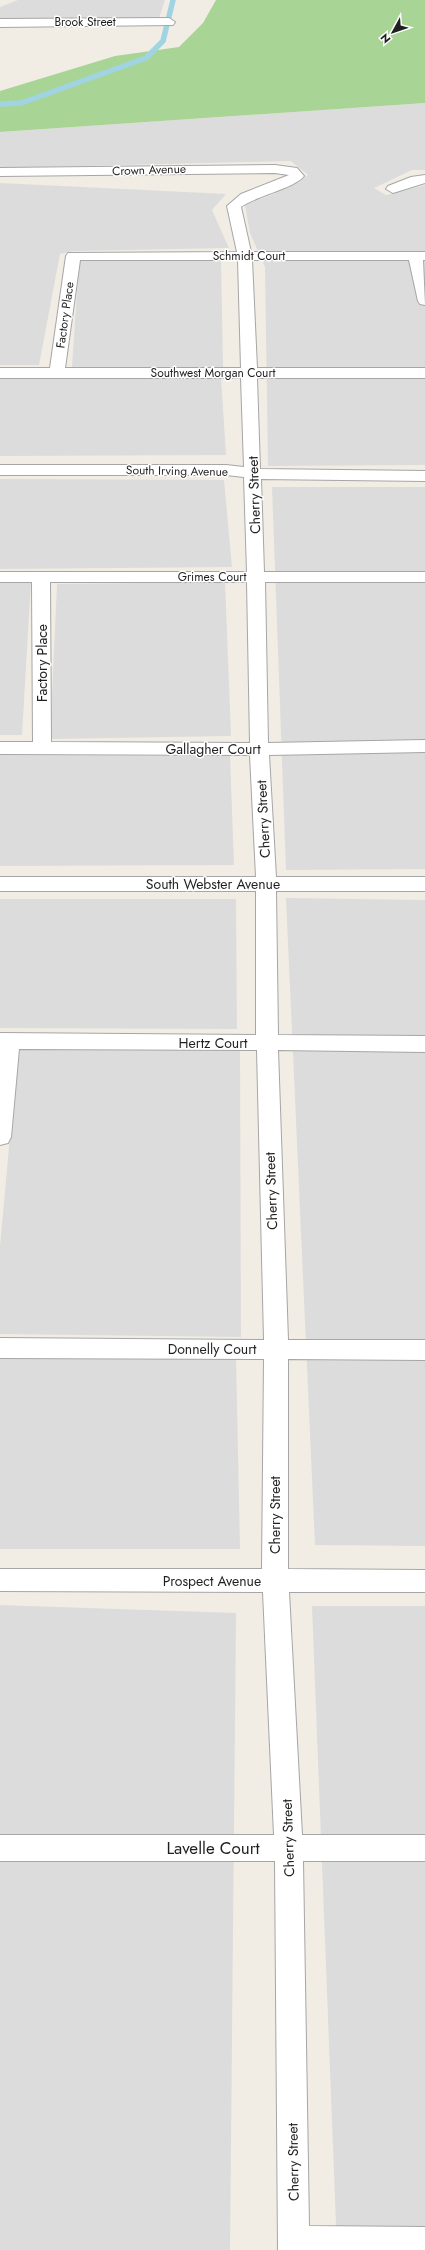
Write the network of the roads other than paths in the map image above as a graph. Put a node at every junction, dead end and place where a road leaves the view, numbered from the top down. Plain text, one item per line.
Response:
1 (169, 22) dead end
2 (0, 23) edge
3 (0, 172) edge
4 (297, 174) joint
5 (425, 179) edge
6 (392, 189) dead end
7 (73, 256) joint
8 (245, 256) junction
9 (420, 256) edge
10 (425, 301) edge
11 (250, 372) junction
12 (0, 373) edge
13 (56, 373) junction
14 (425, 373) edge
15 (425, 465) edge
16 (0, 470) edge
17 (260, 475) junction
18 (425, 476) edge
19 (0, 577) edge
20 (41, 577) junction
21 (256, 577) junction
22 (425, 577) edge
23 (425, 746) edge
24 (0, 748) edge
25 (42, 748) junction
26 (259, 749) junction
27 (0, 884) edge
28 (266, 884) junction
29 (425, 884) edge
30 (4, 1041) edge
31 (267, 1043) junction
32 (425, 1044) edge
33 (0, 1138) edge
34 (0, 1348) edge
35 (276, 1349) junction
36 (425, 1350) edge
37 (0, 1580) edge
38 (425, 1581) edge
39 (275, 1582) junction
40 (0, 1848) edge
41 (289, 1848) junction
42 (425, 1848) edge
43 (425, 2243) edge
44 (294, 2246) edge

1 - 2 street, Brook Street
3 - 4 street, Crown Avenue
4 - 8 street, Cherry Street
5 - 6 street
7 - 8 street, Schmidt Court
7 - 13 street, Factory Place
8 - 9 street, Schmidt Court
8 - 11 street, Cherry Street
9 - 10 street
11 - 13 street, Southwest Morgan Court
11 - 14 street, Southwest Morgan Court
11 - 17 street, Cherry Street
12 - 13 street, Southwest Morgan Court
15 - 17 street
16 - 17 street, South Irving Avenue
17 - 18 street, South Irving Avenue
17 - 21 street, Cherry Street
19 - 20 street, Grimes Court
20 - 21 street, Grimes Court
20 - 25 street, Factory Place
21 - 22 street, Grimes Court
21 - 26 street, Cherry Street
23 - 26 street, Gallagher Court
24 - 25 street, Gallagher Court
25 - 26 street, Gallagher Court
26 - 28 street, Cherry Street
27 - 28 street, South Webster Avenue
28 - 29 street, South Webster Avenue
28 - 31 street, Cherry Street
30 - 31 street, Hertz Court
30 - 33 street
31 - 32 street, Hertz Court
31 - 35 street, Cherry Street
34 - 35 street, Donnelly Court
35 - 36 street, Donnelly Court
35 - 39 street, Cherry Street
37 - 39 street, Prospect Avenue
38 - 39 street, Prospect Avenue
39 - 41 street, Cherry Street
40 - 41 street, Lavelle Court
41 - 42 street, Lavelle Court
41 - 44 street, Cherry Street
43 - 44 street

